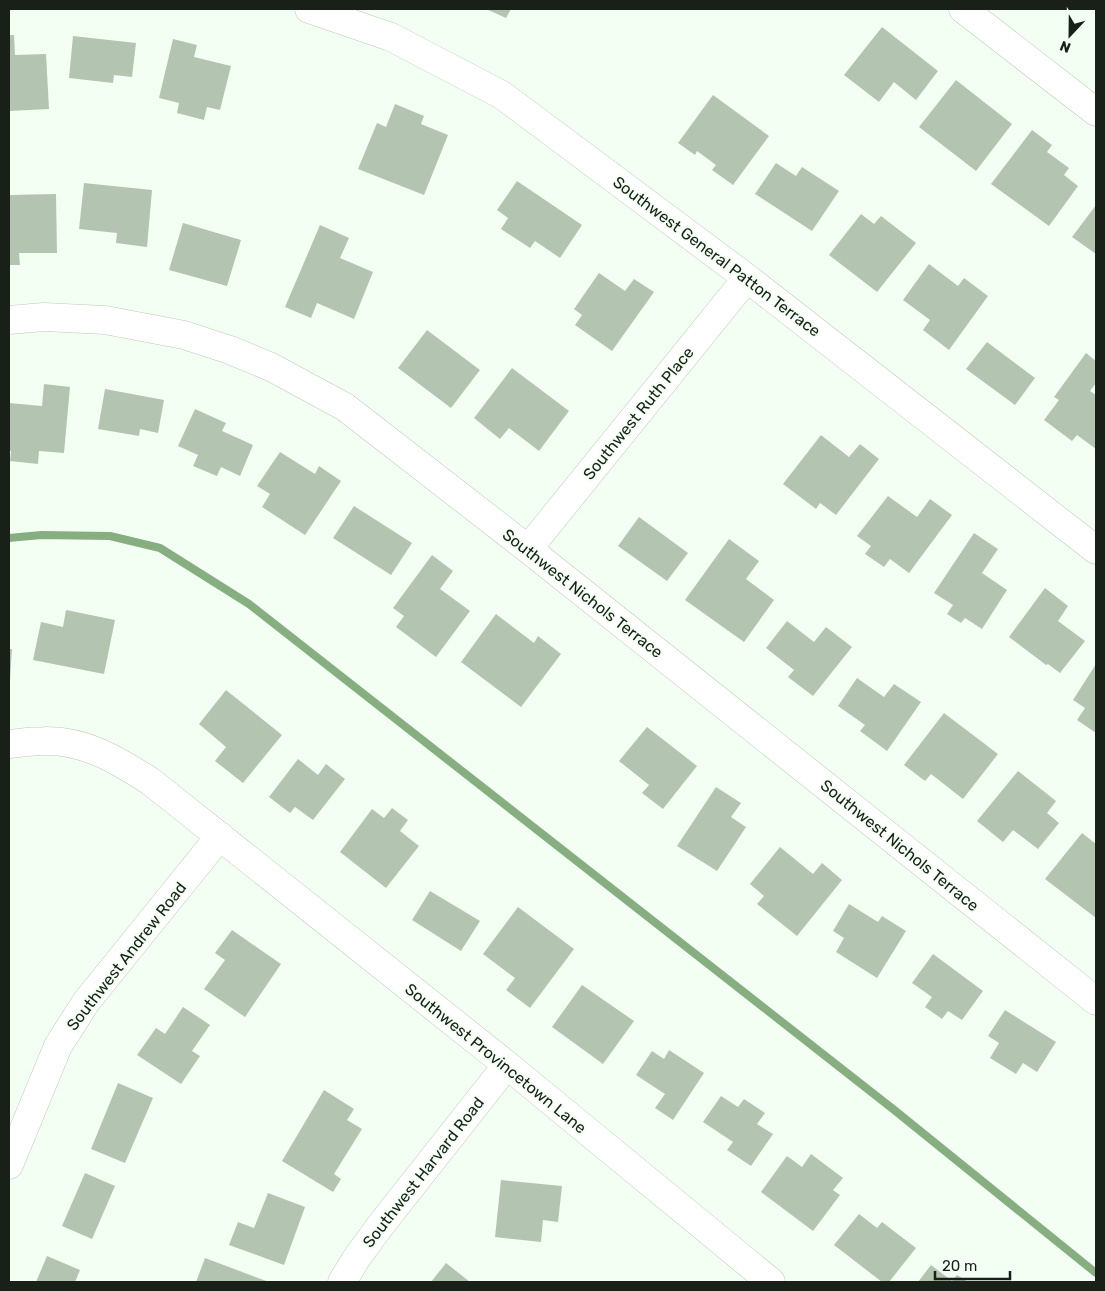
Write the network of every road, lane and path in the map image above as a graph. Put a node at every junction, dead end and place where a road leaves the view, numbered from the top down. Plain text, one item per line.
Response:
1 (309, 9) edge
2 (963, 9) edge
3 (1096, 112) edge
4 (747, 278) junction
5 (9, 320) edge
6 (528, 549) junction
7 (1096, 550) edge
8 (9, 744) edge
9 (220, 836) junction
10 (1096, 1001) edge
11 (506, 1065) junction
12 (10, 1158) edge
13 (342, 1282) edge
14 (771, 1282) edge

1 - 4 street, Southwest General Patton Terrace
2 - 3 street
4 - 6 street, Southwest Ruth Place
4 - 7 street, Southwest General Patton Terrace
5 - 6 street, Southwest Nichols Terrace
6 - 10 street, Southwest Nichols Terrace
8 - 9 street, Southwest Provincetown Lane
9 - 11 street, Southwest Provincetown Lane
9 - 12 street, Southwest Andrew Road
11 - 13 street, Southwest Harvard Road
11 - 14 street, Southwest Provincetown Lane

